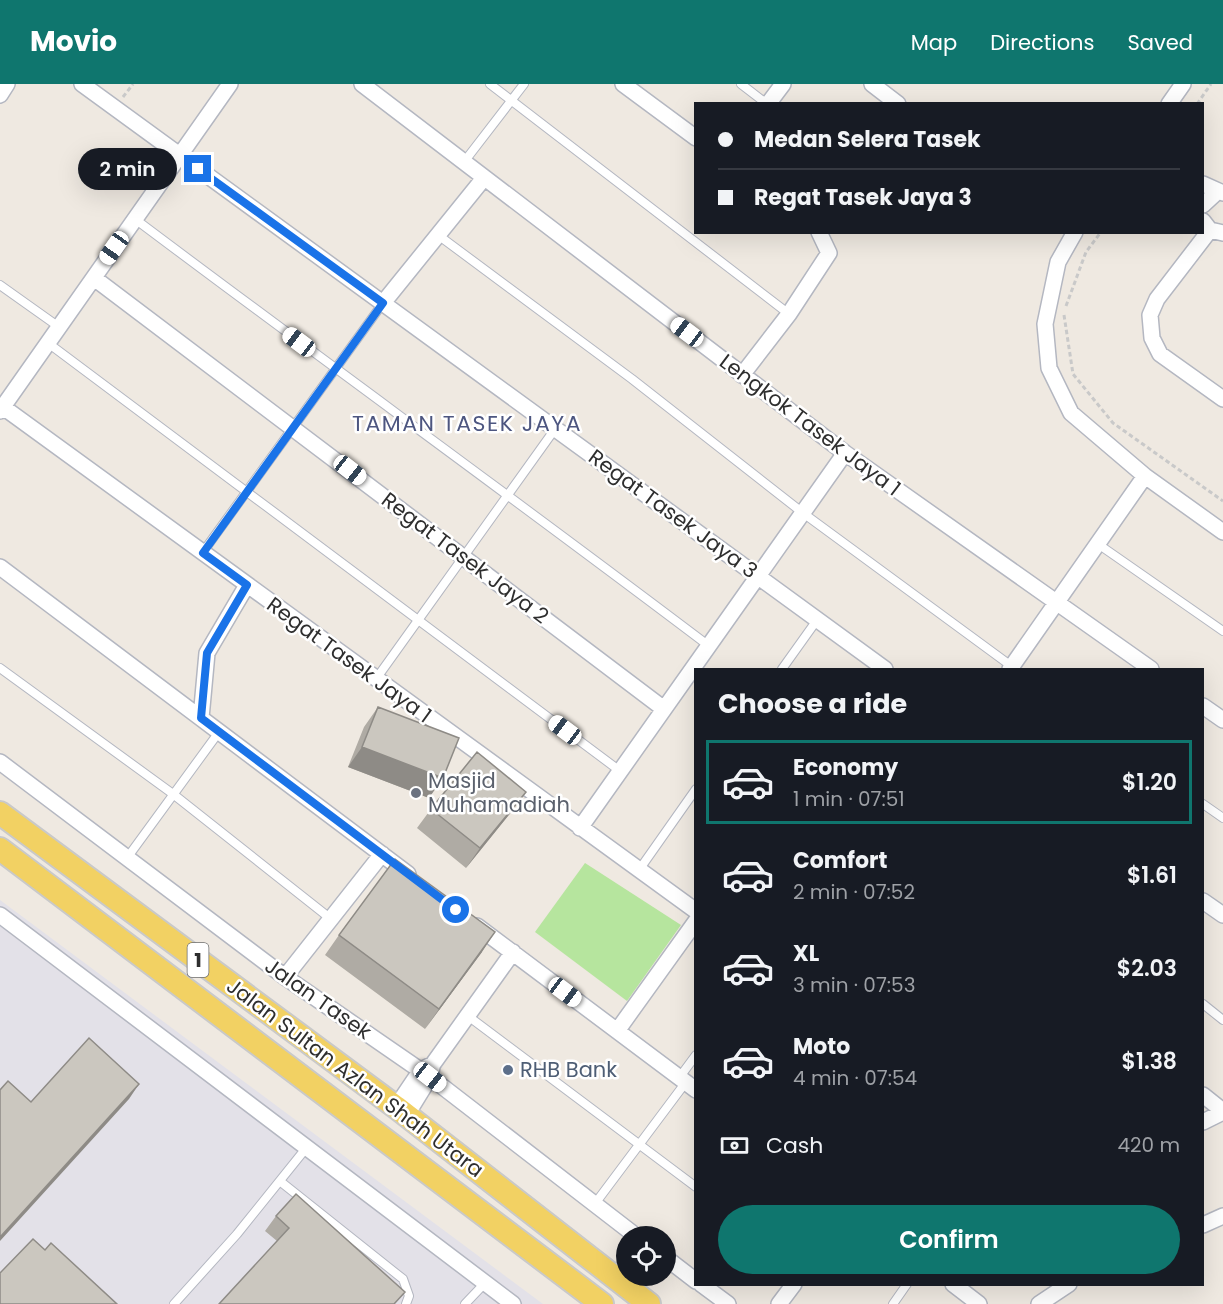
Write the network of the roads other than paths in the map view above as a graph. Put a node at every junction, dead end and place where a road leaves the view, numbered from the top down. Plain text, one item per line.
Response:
1 (7, 84) edge
2 (82, 84) edge
3 (230, 84) edge
4 (362, 84) edge
5 (490, 84) edge
6 (524, 84) edge
7 (623, 84) edge
8 (741, 84) edge
9 (783, 84) edge
10 (872, 84) edge
11 (1183, 84) edge
12 (0, 95) edge
13 (512, 100) junction
14 (765, 102) edge
15 (770, 102) edge
16 (895, 102) edge
17 (1170, 102) edge
18 (694, 137) edge
19 (180, 155) junction
20 (464, 162) junction
21 (484, 177) junction
22 (1204, 185) edge
23 (1220, 193) edge
24 (1204, 204) edge
25 (135, 219) junction
26 (1212, 228) edge
27 (438, 234) junction
28 (820, 234) edge
29 (1074, 234) edge
30 (94, 278) junction
31 (0, 285) edge
32 (383, 303) junction
33 (789, 314) junction
34 (59, 327) junction
35 (48, 343) junction
36 (335, 370) junction
37 (742, 375) junction
38 (1223, 399) edge
39 (1, 409) edge
40 (294, 427) junction
41 (555, 429) junction
42 (845, 453) junction
43 (1145, 476) junction
44 (248, 490) junction
45 (509, 495) junction
46 (802, 513) junction
47 (1223, 532) edge
48 (1098, 544) junction
49 (203, 553) junction
50 (463, 558) junction
51 (0, 567) edge
52 (758, 576) junction
53 (247, 585) junction
54 (1057, 603) junction
55 (817, 620) junction
56 (419, 621) junction
57 (1223, 631) edge
58 (708, 646) junction
59 (0, 668) edge
60 (783, 668) edge
61 (882, 668) edge
62 (1012, 668) edge
63 (1150, 668) edge
64 (376, 680) junction
65 (1204, 707) edge
66 (664, 709) junction
67 (201, 718) junction
68 (1223, 720) edge
69 (219, 732) junction
70 (0, 762) edge
71 (620, 771) junction
72 (694, 792) edge
73 (173, 794) junction
74 (1204, 805) edge
75 (0, 813) edge
76 (1223, 818) edge
77 (580, 828) junction
78 (0, 849) edge
79 (382, 854) junction
80 (127, 858) junction
81 (639, 870) junction
82 (419, 882) edge
83 (1204, 902) edge
84 (694, 910) edge
85 (0, 915) edge
86 (1223, 915) edge
87 (466, 917) edge
88 (331, 919) junction
89 (694, 924) edge
90 (513, 952) junction
91 (285, 977) junction
92 (1204, 1005) edge
93 (468, 1016) junction
94 (1223, 1020) edge
95 (617, 1031) junction
96 (694, 1061) edge
97 (428, 1070) junction
98 (687, 1083) edge
99 (1204, 1096) edge
100 (340, 1108) junction
101 (1223, 1112) edge
102 (399, 1114) junction
103 (1204, 1122) edge
104 (640, 1145) junction
105 (308, 1147) junction
106 (281, 1182) junction
107 (694, 1186) edge
108 (448, 1189) junction
109 (594, 1205) junction
110 (1223, 1216) edge
111 (1204, 1225) edge
112 (622, 1226) edge
113 (676, 1266) edge
114 (694, 1279) edge
115 (485, 1283) junction
116 (703, 1286) edge
117 (792, 1286) edge
118 (906, 1286) edge
119 (956, 1286) edge
120 (1066, 1286) edge
121 (174, 1304) edge
122 (406, 1304) edge
123 (465, 1304) edge
124 (513, 1304) edge
125 (602, 1304) edge
126 (649, 1304) edge
127 (728, 1304) edge
128 (779, 1304) edge
129 (893, 1304) edge
130 (979, 1304) edge
131 (1039, 1304) edge

1 - 12 street
2 - 19 street, Regat Tasek Jaya 3
3 - 19 street
4 - 20 street, Lengkok Tasek Jaya 1
5 - 13 lane
6 - 13 lane
7 - 18 street
8 - 14 lane
9 - 15 street
10 - 16 street
11 - 17 street
13 - 20 lane
13 - 33 lane
19 - 25 street
19 - 32 street, Regat Tasek Jaya 3
20 - 21 street, Lengkok Tasek Jaya 1
21 - 27 street
21 - 37 street, Lengkok Tasek Jaya 1
22 - 23 street
23 - 24 street
25 - 30 street
25 - 36 lane
26 - 38 street
27 - 32 street
27 - 46 lane
28 - 33 street
29 - 43 street
30 - 34 street
30 - 40 street, Regat Tasek Jaya 2
31 - 34 lane
32 - 36 lane
32 - 41 street, Regat Tasek Jaya 3
33 - 37 street
34 - 35 street
35 - 39 street
35 - 44 lane
36 - 40 lane
36 - 45 lane
37 - 42 street, Lengkok Tasek Jaya 1
39 - 49 street, Regat Tasek Jaya 1
40 - 44 lane
40 - 50 street, Regat Tasek Jaya 2
41 - 45 lane
41 - 52 street, Regat Tasek Jaya 3
42 - 46 street
42 - 54 street, Lengkok Tasek Jaya 1
43 - 47 street
43 - 48 street
44 - 49 lane
44 - 56 lane
45 - 50 lane
45 - 58 lane
46 - 52 street
46 - 62 lane
48 - 54 street
48 - 57 lane
49 - 53 street, Regat Tasek Jaya 1
50 - 56 lane
50 - 66 street, Regat Tasek Jaya 2
51 - 67 street
52 - 55 street, Regat Tasek Jaya 3
52 - 58 street
53 - 64 street, Regat Tasek Jaya 1
53 - 67 street
54 - 62 street
54 - 63 street, Lengkok Tasek Jaya 1
55 - 60 lane
55 - 61 street, Regat Tasek Jaya 3
56 - 64 lane
56 - 71 lane
58 - 66 street
59 - 73 lane
64 - 77 street, Regat Tasek Jaya 1
65 - 68 street
66 - 71 street
67 - 69 street
69 - 73 lane
69 - 79 street
70 - 80 street, Jalan Tasek
71 - 77 street
72 - 81 lane
73 - 80 lane
73 - 88 lane
74 - 76 lane
75 - 102 main road, Jalan Sultan Azlan Shah Utara / 1
77 - 81 street, Regat Tasek Jaya 1
78 - 100 main road, Jalan Sultan Azlan Shah Utara / 1
79 - 82 street
79 - 88 street
80 - 91 street, Jalan Tasek
81 - 84 street, Regat Tasek Jaya 1
83 - 86 street
85 - 105 street
87 - 90 street
88 - 91 street
89 - 95 street
90 - 93 street
90 - 95 street
91 - 97 street, Jalan Tasek
92 - 94 lane
93 - 97 street
93 - 104 lane
95 - 98 street
96 - 98 lane
97 - 102 street
97 - 109 street, Jalan Tasek
98 - 104 lane
99 - 101 street
100 - 102 main road
100 - 108 main road, Jalan Sultan Azlan Shah Utara / 1
101 - 103 street
102 - 108 main road
102 - 126 main road, Jalan Sultan Azlan Shah Utara / 1
104 - 107 lane
104 - 109 lane
105 - 106 lane
105 - 115 street
106 - 121 lane
106 - 122 lane
108 - 125 main road, Jalan Sultan Azlan Shah Utara / 1
109 - 112 street, Jalan Tasek
110 - 111 street
113 - 114 street
115 - 123 lane
115 - 124 street
116 - 127 street
117 - 128 street
118 - 129 lane
119 - 130 street
120 - 131 street

